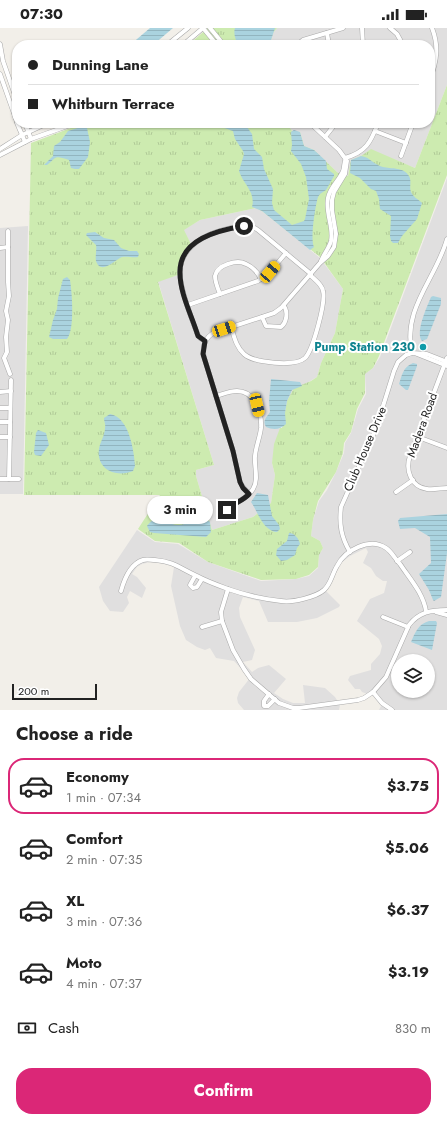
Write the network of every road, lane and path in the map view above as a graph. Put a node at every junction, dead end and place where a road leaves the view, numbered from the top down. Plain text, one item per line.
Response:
1 (188, 28) edge
2 (203, 28) edge
3 (210, 28) edge
4 (343, 28) edge
5 (362, 28) edge
6 (390, 28) edge
7 (432, 28) edge
8 (327, 33) junction
9 (174, 40) edge
10 (189, 40) edge
11 (213, 40) edge
12 (220, 40) edge
13 (303, 40) edge
14 (328, 40) edge
15 (363, 40) edge
16 (400, 40) edge
17 (0, 44) edge
18 (435, 57) edge
19 (0, 74) edge
20 (12, 86) edge
21 (12, 109) edge
22 (19, 128) edge
23 (27, 128) edge
24 (36, 128) edge
25 (62, 128) edge
26 (315, 128) edge
27 (332, 128) edge
28 (376, 128) edge
29 (411, 128) edge
30 (28, 131) junction
31 (375, 131) junction
32 (22, 135) junction
33 (325, 137) junction
34 (31, 139) junction
35 (25, 142) junction
36 (406, 142) junction
37 (0, 150) edge
38 (0, 155) edge
39 (400, 156) dead end
40 (346, 158) junction
41 (8, 231) dead end
42 (447, 239) edge
43 (8, 247) junction
44 (0, 248) edge
45 (286, 253) junction
46 (310, 275) junction
47 (261, 279) junction
48 (220, 294) junction
49 (188, 305) junction
50 (284, 306) junction
51 (0, 311) edge
52 (6, 311) junction
53 (262, 317) junction
54 (232, 327) junction
55 (205, 341) junction
56 (412, 353) junction
57 (2, 359) edge
58 (446, 362) edge
59 (10, 374) dead end
60 (11, 380) dead end
61 (10, 391) junction
62 (0, 392) edge
63 (216, 396) junction
64 (0, 408) edge
65 (10, 408) junction
66 (0, 422) edge
67 (10, 422) junction
68 (0, 437) edge
69 (10, 437) junction
70 (418, 437) junction
71 (447, 448) edge
72 (0, 479) edge
73 (9, 479) junction
74 (19, 479) dead end
75 (412, 480) junction
76 (447, 488) edge
77 (396, 492) dead end
78 (249, 494) junction
79 (227, 510) dead end
80 (350, 552) junction
81 (410, 552) dead end
82 (397, 561) junction
83 (196, 576) junction
84 (202, 579) junction
85 (228, 589) junction
86 (121, 591) dead end
87 (447, 610) edge
88 (426, 611) junction
89 (431, 611) junction
90 (447, 615) edge
91 (383, 617) dead end
92 (222, 621) junction
93 (202, 627) dead end
94 (408, 627) junction
95 (396, 654) edge
96 (391, 664) edge
97 (373, 692) junction
98 (269, 694) junction
99 (275, 699) junction
100 (320, 705) junction
101 (314, 708) edge
102 (321, 710) edge
103 (392, 710) edge

1 - 9 street
2 - 10 street
2 - 11 street
3 - 12 street
4 - 8 street
5 - 15 street
6 - 16 street
7 - 18 street
8 - 13 street
8 - 14 street
17 - 20 street
19 - 21 street
22 - 32 street
23 - 30 street
24 - 30 street
25 - 34 street
26 - 33 street
27 - 33 street
28 - 31 street
29 - 36 street
30 - 32 street
30 - 34 street
31 - 36 street
31 - 40 street
32 - 35 street
32 - 37 street
33 - 40 street
34 - 35 street
35 - 38 street
36 - 39 street
40 - 46 street
41 - 43 street
42 - 56 street
43 - 44 street
43 - 52 street
45 - 46 street
45 - 47 street
45 - 49 street
46 - 50 street
46 - 54 street
47 - 48 street
47 - 48 street
48 - 49 street
49 - 55 street
50 - 53 street
50 - 53 street
51 - 52 street
52 - 57 street
53 - 54 street
54 - 55 street
55 - 63 street
56 - 58 street
56 - 80 street, Club House Drive
57 - 59 street
58 - 70 street, Madera Road
60 - 61 street
61 - 62 street
61 - 65 street
63 - 78 street
63 - 78 street
64 - 65 street
65 - 67 street
66 - 67 street
67 - 69 street
68 - 69 street
69 - 73 street
70 - 71 street
70 - 75 street, Madera Road
72 - 73 street
73 - 74 street
75 - 76 street
75 - 77 street
78 - 79 street
80 - 82 street
80 - 85 street
81 - 82 street
82 - 88 street
83 - 84 street
83 - 84 street
83 - 86 street
84 - 85 street
85 - 92 street
87 - 89 street
88 - 89 street
88 - 94 street
89 - 90 street
91 - 94 street
92 - 93 street
92 - 98 street
94 - 95 street
96 - 97 street
97 - 100 street
97 - 103 street
98 - 99 street
98 - 99 street
99 - 101 street
100 - 101 street
100 - 102 street

